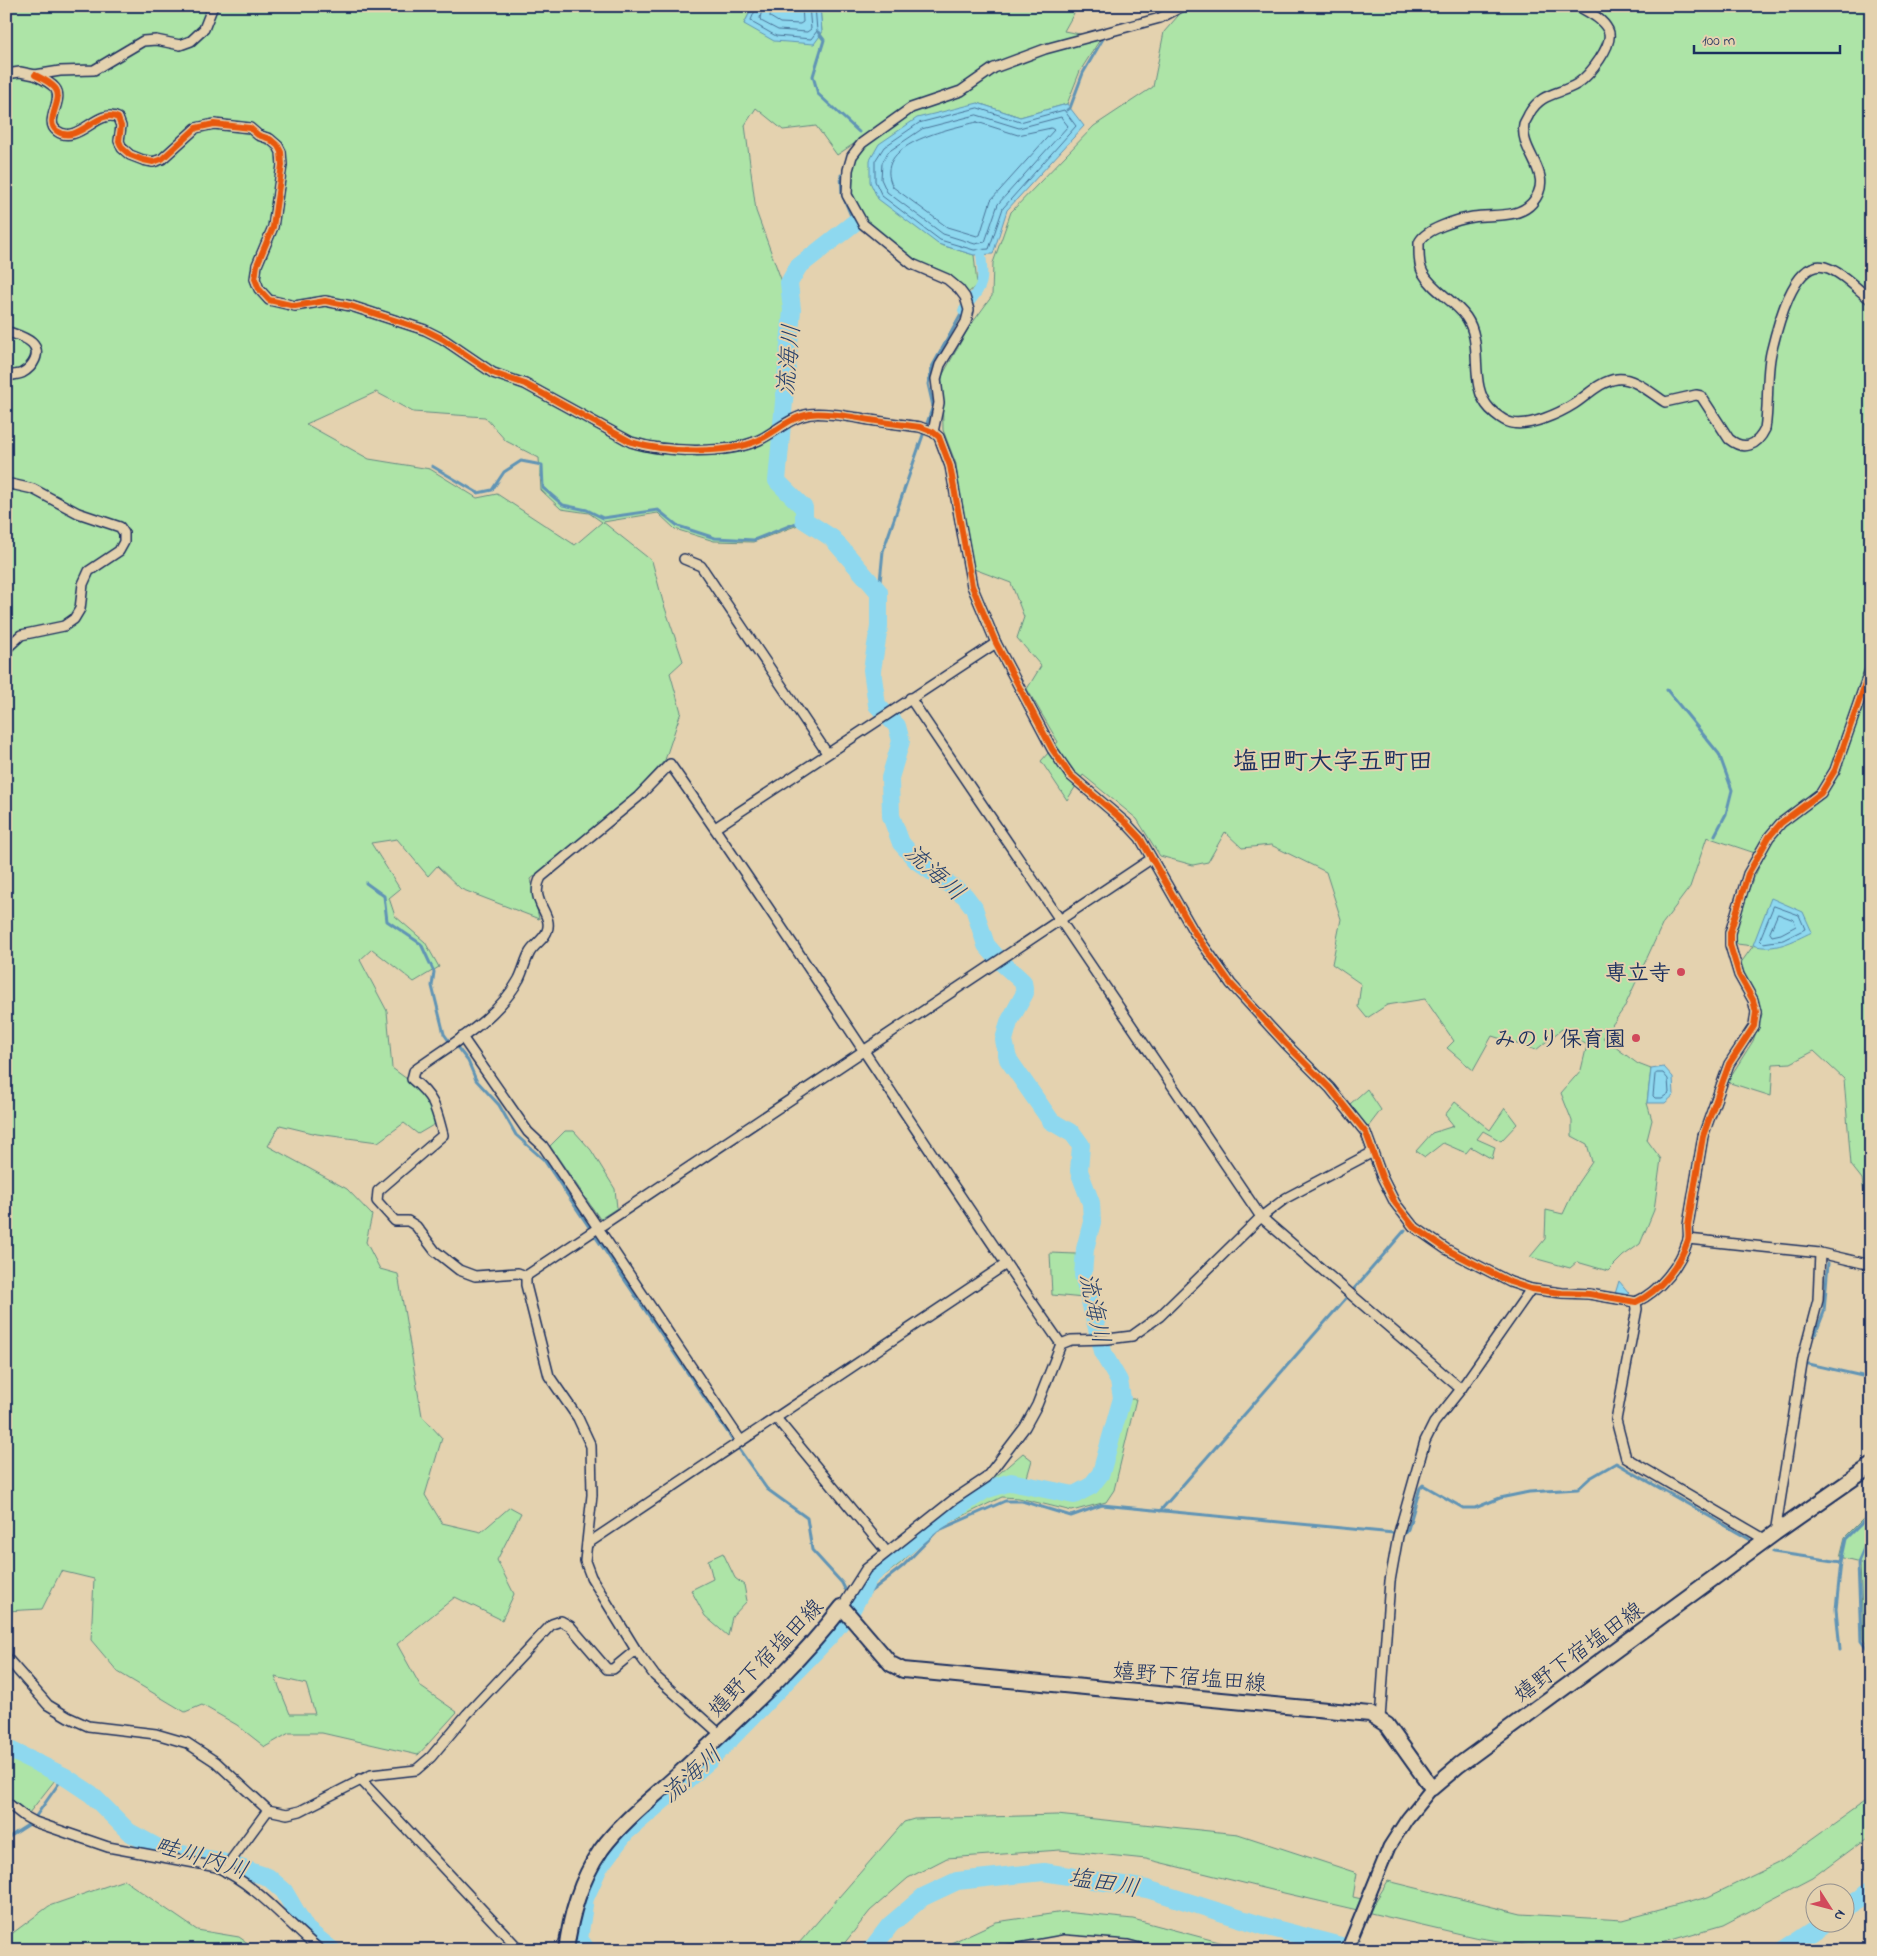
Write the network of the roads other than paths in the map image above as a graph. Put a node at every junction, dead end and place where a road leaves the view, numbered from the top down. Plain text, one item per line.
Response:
1 (213, 6) edge
2 (1183, 6) edge
3 (1578, 6) edge
4 (6, 74) edge
5 (35, 75) junction
6 (1871, 300) edge
7 (6, 331) edge
8 (6, 376) edge
9 (933, 432) junction
10 (6, 483) edge
11 (684, 559) dead end
12 (996, 643) junction
13 (6, 649) edge
14 (1871, 667) edge
15 (910, 698) junction
16 (827, 754) junction
17 (715, 828) junction
18 (1151, 859) junction
19 (1060, 919) junction
20 (462, 1037) junction
21 (864, 1051) junction
22 (1373, 1152) junction
23 (1262, 1217) junction
24 (599, 1228) junction
25 (1688, 1239) junction
26 (1820, 1253) junction
27 (1006, 1264) junction
28 (1871, 1265) edge
29 (526, 1276) junction
30 (1531, 1289) junction
31 (1636, 1302) junction
32 (1061, 1344) junction
33 (1461, 1390) junction
34 (776, 1418) junction
35 (741, 1441) junction
36 (1871, 1466) edge
37 (1770, 1536) junction
38 (586, 1544) junction
39 (886, 1552) junction
40 (842, 1607) junction
41 (636, 1650) junction
42 (6, 1657) edge
43 (1380, 1719) junction
44 (721, 1735) junction
45 (360, 1779) junction
46 (1432, 1788) junction
47 (6, 1802) edge
48 (268, 1810) junction
49 (226, 1872) junction
50 (320, 1950) edge
51 (520, 1950) edge
52 (566, 1950) edge
53 (1007, 1950) edge
54 (1147, 1950) edge
55 (1347, 1950) edge

1 - 5 street
2 - 9 street
3 - 6 street
4 - 5 street
5 - 9 street
7 - 8 street
9 - 12 street
10 - 13 street
11 - 16 street
12 - 15 street
12 - 18 street
14 - 25 street
15 - 16 street
15 - 19 street
16 - 17 street
17 - 20 street
17 - 21 street
18 - 19 street
18 - 22 street
19 - 21 street
19 - 23 street
20 - 24 street
20 - 29 street
21 - 24 street
21 - 27 street
22 - 23 street
22 - 30 street
23 - 32 street
23 - 33 street
24 - 29 street
24 - 35 street
25 - 26 street
25 - 31 street
26 - 28 street
26 - 37 street
27 - 32 street
27 - 34 street
29 - 38 street
30 - 31 street
30 - 33 street
31 - 37 street
32 - 39 street
33 - 43 street
34 - 35 street
34 - 39 street
35 - 38 street
36 - 37 main road, 嬉野下宿塩田線
37 - 46 main road, 嬉野下宿塩田線
38 - 41 street
39 - 40 street
40 - 43 main road, 嬉野下宿塩田線
40 - 44 main road, 嬉野下宿塩田線
41 - 44 street
41 - 45 street
42 - 48 street
43 - 46 main road
44 - 52 main road, 嬉野下宿塩田線
45 - 48 street
45 - 51 street
46 - 55 street
47 - 49 street
48 - 49 street
49 - 50 street
53 - 54 street

